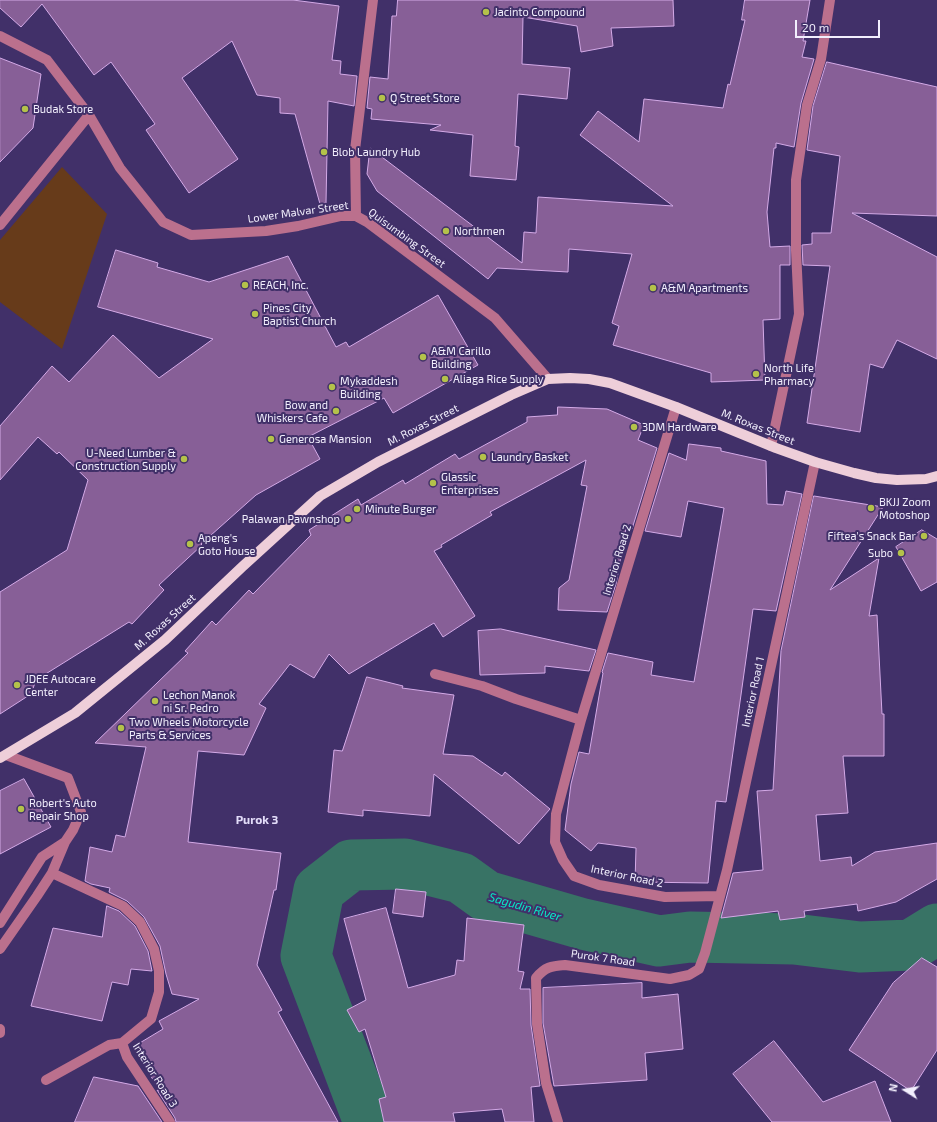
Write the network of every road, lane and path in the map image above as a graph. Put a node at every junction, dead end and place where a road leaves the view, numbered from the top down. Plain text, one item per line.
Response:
1 (374, 0) edge
2 (830, 0) edge
3 (0, 36) edge
4 (88, 115) junction
5 (356, 216) junction
6 (0, 225) edge
7 (548, 379) junction
8 (676, 407) junction
9 (771, 446) junction
10 (815, 462) junction
11 (937, 476) edge
12 (435, 674) dead end
13 (581, 720) junction
14 (3, 756) edge
15 (65, 842) junction
16 (52, 873) junction
17 (720, 896) junction
18 (0, 923) edge
19 (712, 926) joint
20 (0, 949) edge
21 (0, 1029) edge
22 (0, 1033) edge
23 (122, 1043) junction
24 (46, 1080) dead end
25 (170, 1122) edge
26 (558, 1122) edge

1 - 5 street, Quisumbing Street
2 - 9 street
3 - 4 street, Lower Malvar Street
4 - 5 street, Lower Malvar Street
4 - 6 street
5 - 7 street, Quisumbing Street
7 - 8 main road, M. Roxas Street
7 - 14 main road, M. Roxas Street
8 - 9 main road, M. Roxas Street
8 - 13 street, Interior Road 2
9 - 10 main road, M. Roxas Street
10 - 11 main road, M. Roxas Street
10 - 17 street, Interior Road 1
12 - 13 street
13 - 17 street, Interior Road 2
14 - 15 street
15 - 16 street
15 - 18 street
16 - 20 street
16 - 23 street, Interior Road 3
17 - 19 street, Interior Road 1
19 - 26 street, Purok 7 Road
21 - 22 street
23 - 24 street
23 - 25 street, Interior Road 3

